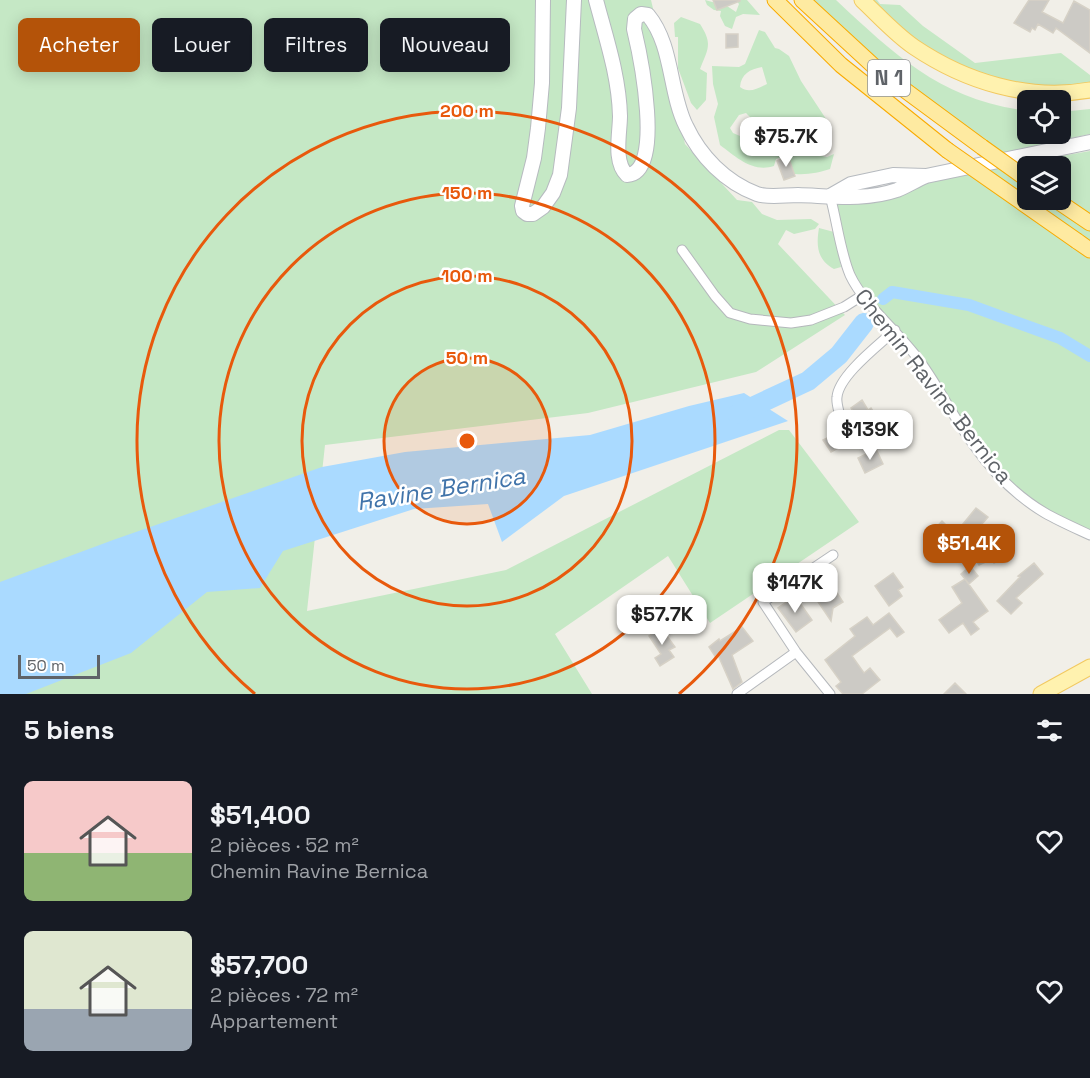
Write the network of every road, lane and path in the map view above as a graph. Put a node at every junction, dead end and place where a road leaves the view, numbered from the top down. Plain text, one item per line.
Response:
1 (543, 0) edge
2 (574, 0) edge
3 (596, 0) edge
4 (775, 0) edge
5 (802, 0) edge
6 (862, 0) edge
7 (1090, 90) edge
8 (1090, 142) edge
9 (1090, 152) edge
10 (1026, 156) edge
11 (1062, 156) edge
12 (1017, 159) edge
13 (1017, 172) edge
14 (926, 176) junction
15 (831, 196) junction
16 (1071, 210) edge
17 (1090, 223) edge
18 (1084, 246) edge
19 (682, 250) dead end
20 (863, 295) junction
21 (895, 330) junction
22 (840, 416) dead end
23 (1090, 535) edge
24 (833, 555) dead end
25 (795, 652) junction
26 (1090, 667) edge
27 (737, 694) edge
28 (830, 694) edge
29 (1041, 694) edge

1 - 2 main road
3 - 15 main road
4 - 18 highway, N 1, bridge
5 - 13 highway, N 1, bridge
6 - 7 main road
8 - 10 main road
9 - 11 main road
12 - 14 main road
14 - 15 main road
14 - 15 main road
15 - 20 street, Chemin Ravine Bernica
16 - 17 highway
19 - 20 street
20 - 21 street, Chemin Ravine Bernica
21 - 22 street
21 - 23 street, Chemin Ravine Bernica
24 - 25 street
25 - 27 street
25 - 28 street
26 - 29 main road

